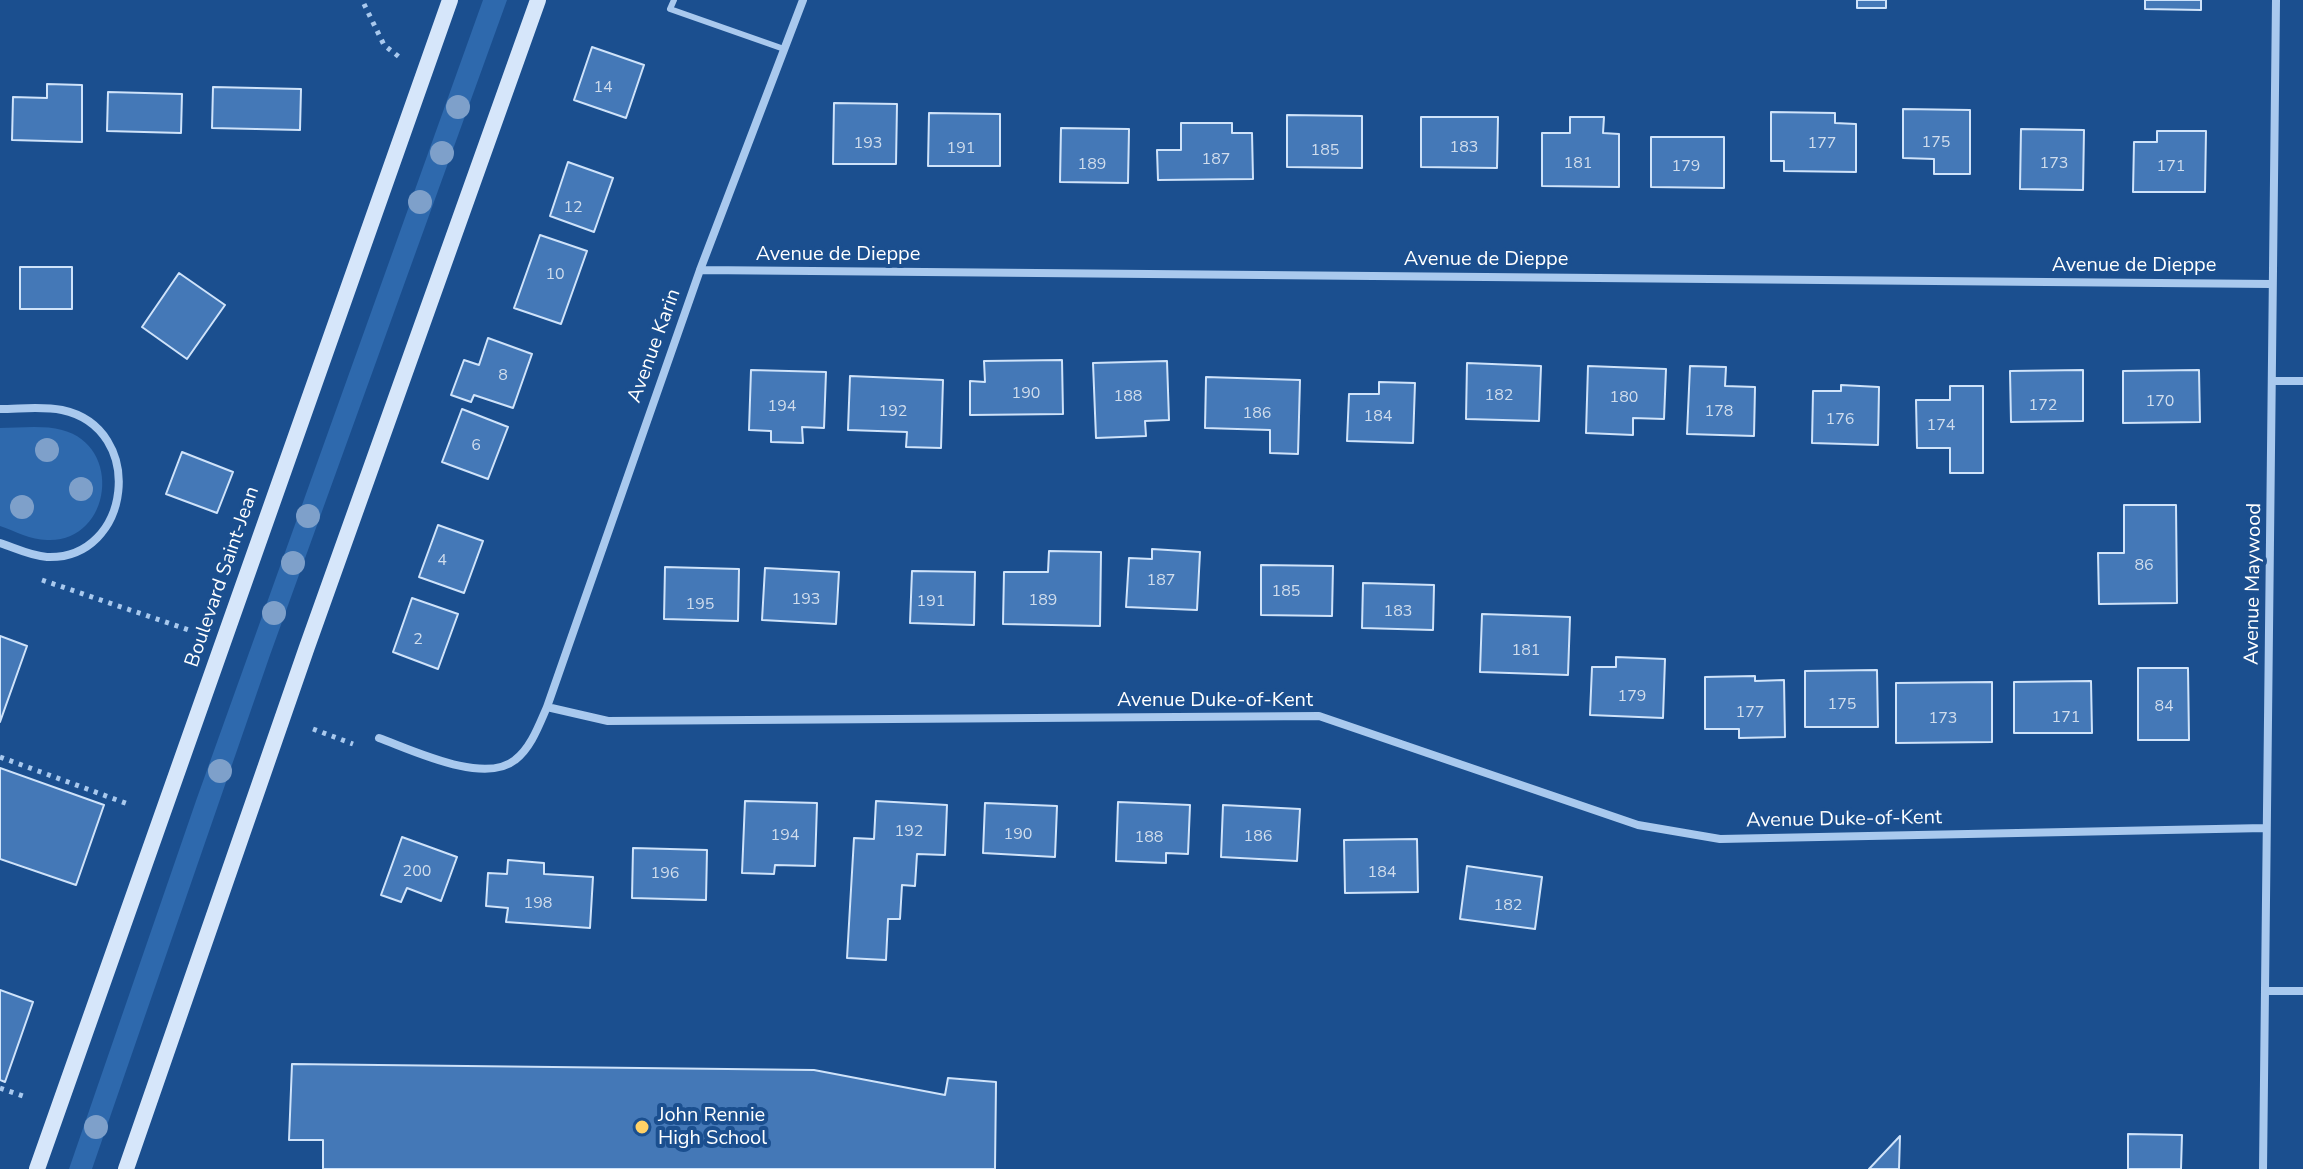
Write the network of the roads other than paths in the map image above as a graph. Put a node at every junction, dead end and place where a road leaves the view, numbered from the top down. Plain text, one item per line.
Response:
1 (450, 0) edge
2 (538, 0) edge
3 (674, 0) edge
4 (803, 0) edge
5 (2276, 0) edge
6 (784, 49) junction
7 (700, 270) junction
8 (2271, 284) junction
9 (2274, 381) junction
10 (2303, 381) edge
11 (0, 409) edge
12 (0, 543) edge
13 (547, 707) junction
14 (379, 738) dead end
15 (2265, 828) junction
16 (2265, 991) junction
17 (2303, 991) edge
18 (37, 1169) edge
19 (126, 1169) edge
20 (2263, 1169) edge

1 - 18 main road, Boulevard Saint-Jean
2 - 19 main road
3 - 6 lane
4 - 6 street, Avenue Karin
5 - 8 street, Avenue Maywood
6 - 7 street, Avenue Karin
7 - 8 street, Avenue de Dieppe
7 - 13 street, Avenue Karin
8 - 9 street, Avenue Maywood
9 - 10 street
9 - 15 street, Avenue Maywood
11 - 12 street
13 - 14 street
13 - 15 street, Avenue Duke-of-Kent
15 - 16 street, Avenue Maywood
16 - 17 street
16 - 20 street, Avenue Maywood

